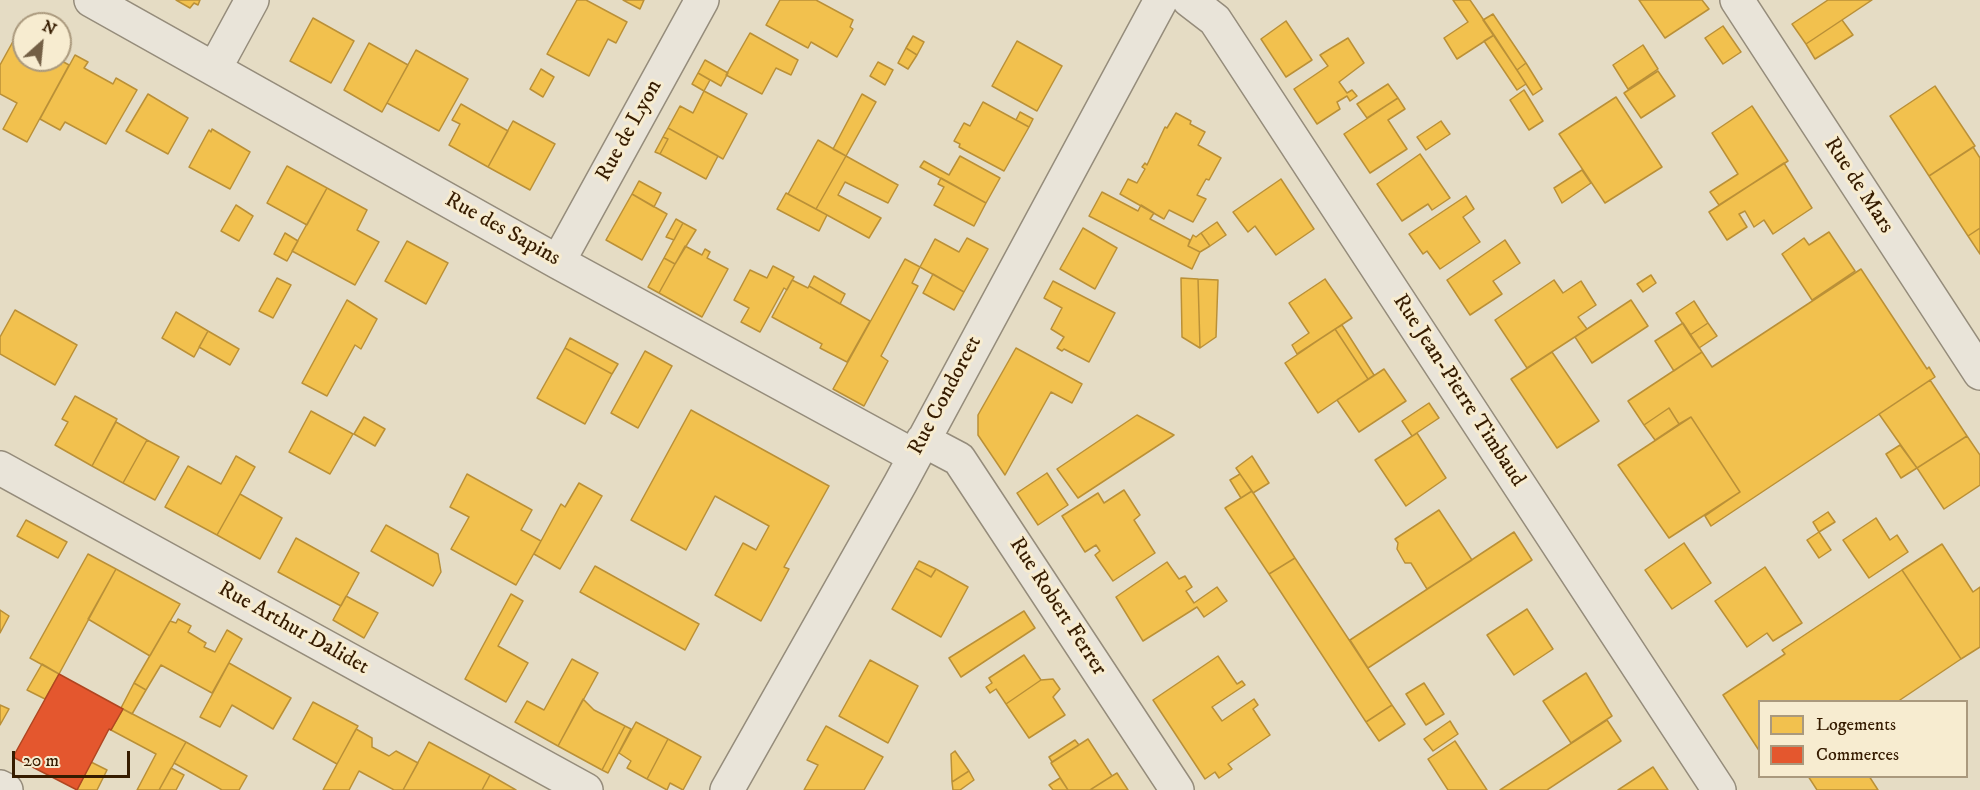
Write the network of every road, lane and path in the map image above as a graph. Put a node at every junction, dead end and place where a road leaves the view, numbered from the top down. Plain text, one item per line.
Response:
1 (91, 0) edge
2 (252, 0) edge
3 (702, 0) edge
4 (1161, 0) edge
5 (1189, 0) edge
6 (1737, 0) edge
7 (215, 68) junction
8 (558, 262) junction
9 (1980, 373) edge
10 (919, 448) junction
11 (0, 468) edge
12 (0, 787) edge
13 (6, 790) edge
14 (586, 790) edge
15 (727, 790) edge
16 (1177, 790) edge
17 (1719, 790) edge

1 - 7 street, Rue des Sapins
2 - 7 street
3 - 8 street, Rue de Lyon
4 - 10 street, Rue Condorcet
5 - 17 street, Rue Jean-Pierre Timbaud
6 - 9 street, Rue de Mars
7 - 8 street, Rue des Sapins
8 - 10 street, Rue des Sapins
10 - 15 street, Rue Condorcet
10 - 16 street, Rue Robert Ferrer
11 - 14 street, Rue Arthur Dalidet
12 - 13 street

